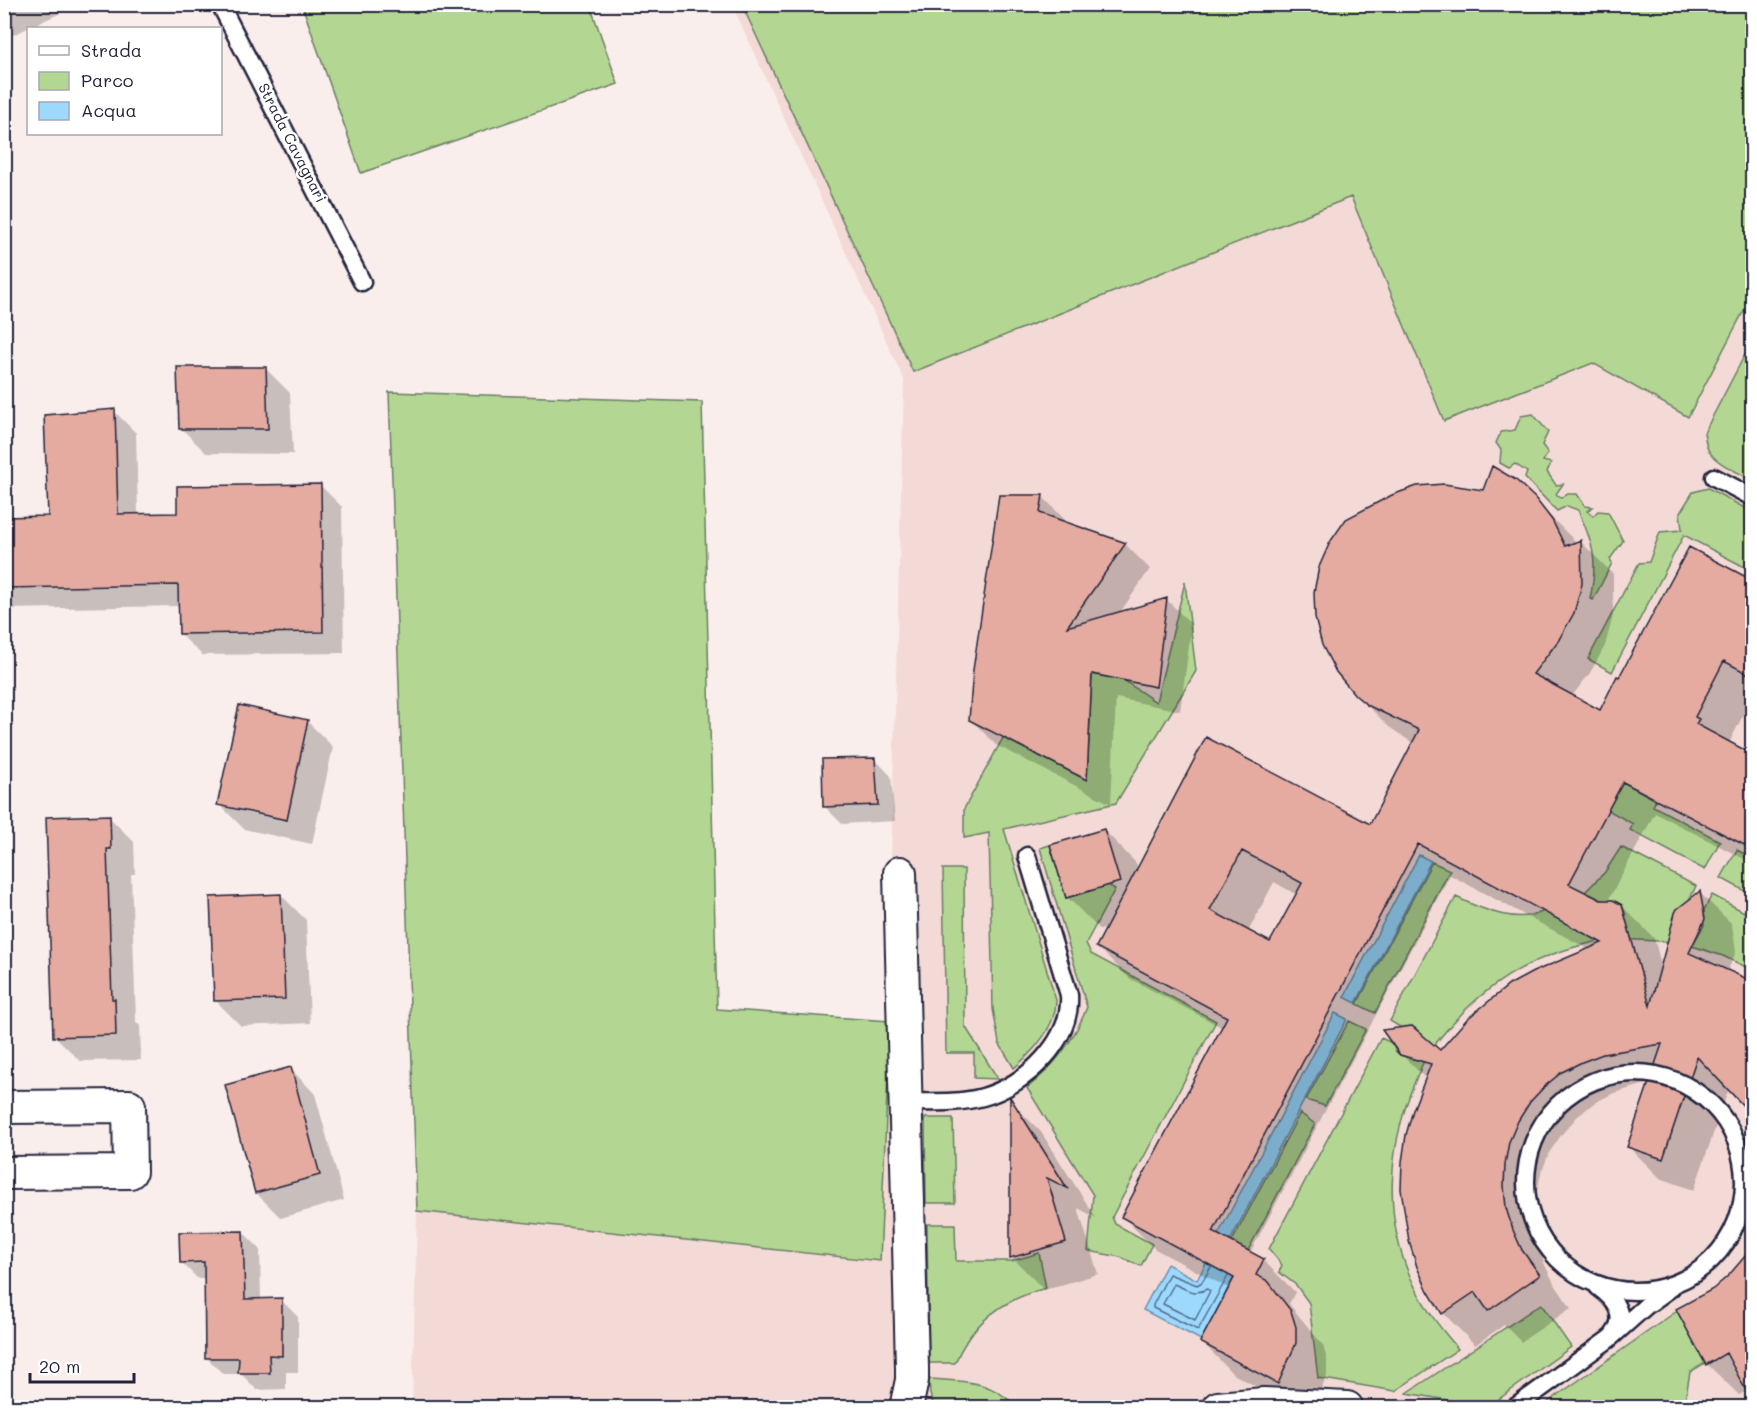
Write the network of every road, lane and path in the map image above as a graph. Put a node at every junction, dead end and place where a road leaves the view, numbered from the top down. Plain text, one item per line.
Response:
1 (220, 4) edge
2 (362, 282) dead end
3 (1714, 477) dead end
4 (1752, 497) edge
5 (1027, 856) dead end
6 (900, 873) dead end
7 (905, 1102) junction
8 (4, 1107) edge
9 (4, 1173) edge
10 (1689, 1277) junction
11 (1586, 1280) junction
12 (1608, 1340) junction
13 (912, 1368) junction
14 (906, 1407) edge
15 (923, 1407) edge
16 (1218, 1407) edge
17 (1347, 1407) edge
18 (1514, 1407) edge

1 - 2 lane, Strada Cavagnari
3 - 4 lane
5 - 7 lane
6 - 7 street
7 - 13 street
8 - 9 street
10 - 11 lane
10 - 11 lane
10 - 12 lane
11 - 12 lane
12 - 18 lane
13 - 14 street
13 - 15 street
16 - 17 street

